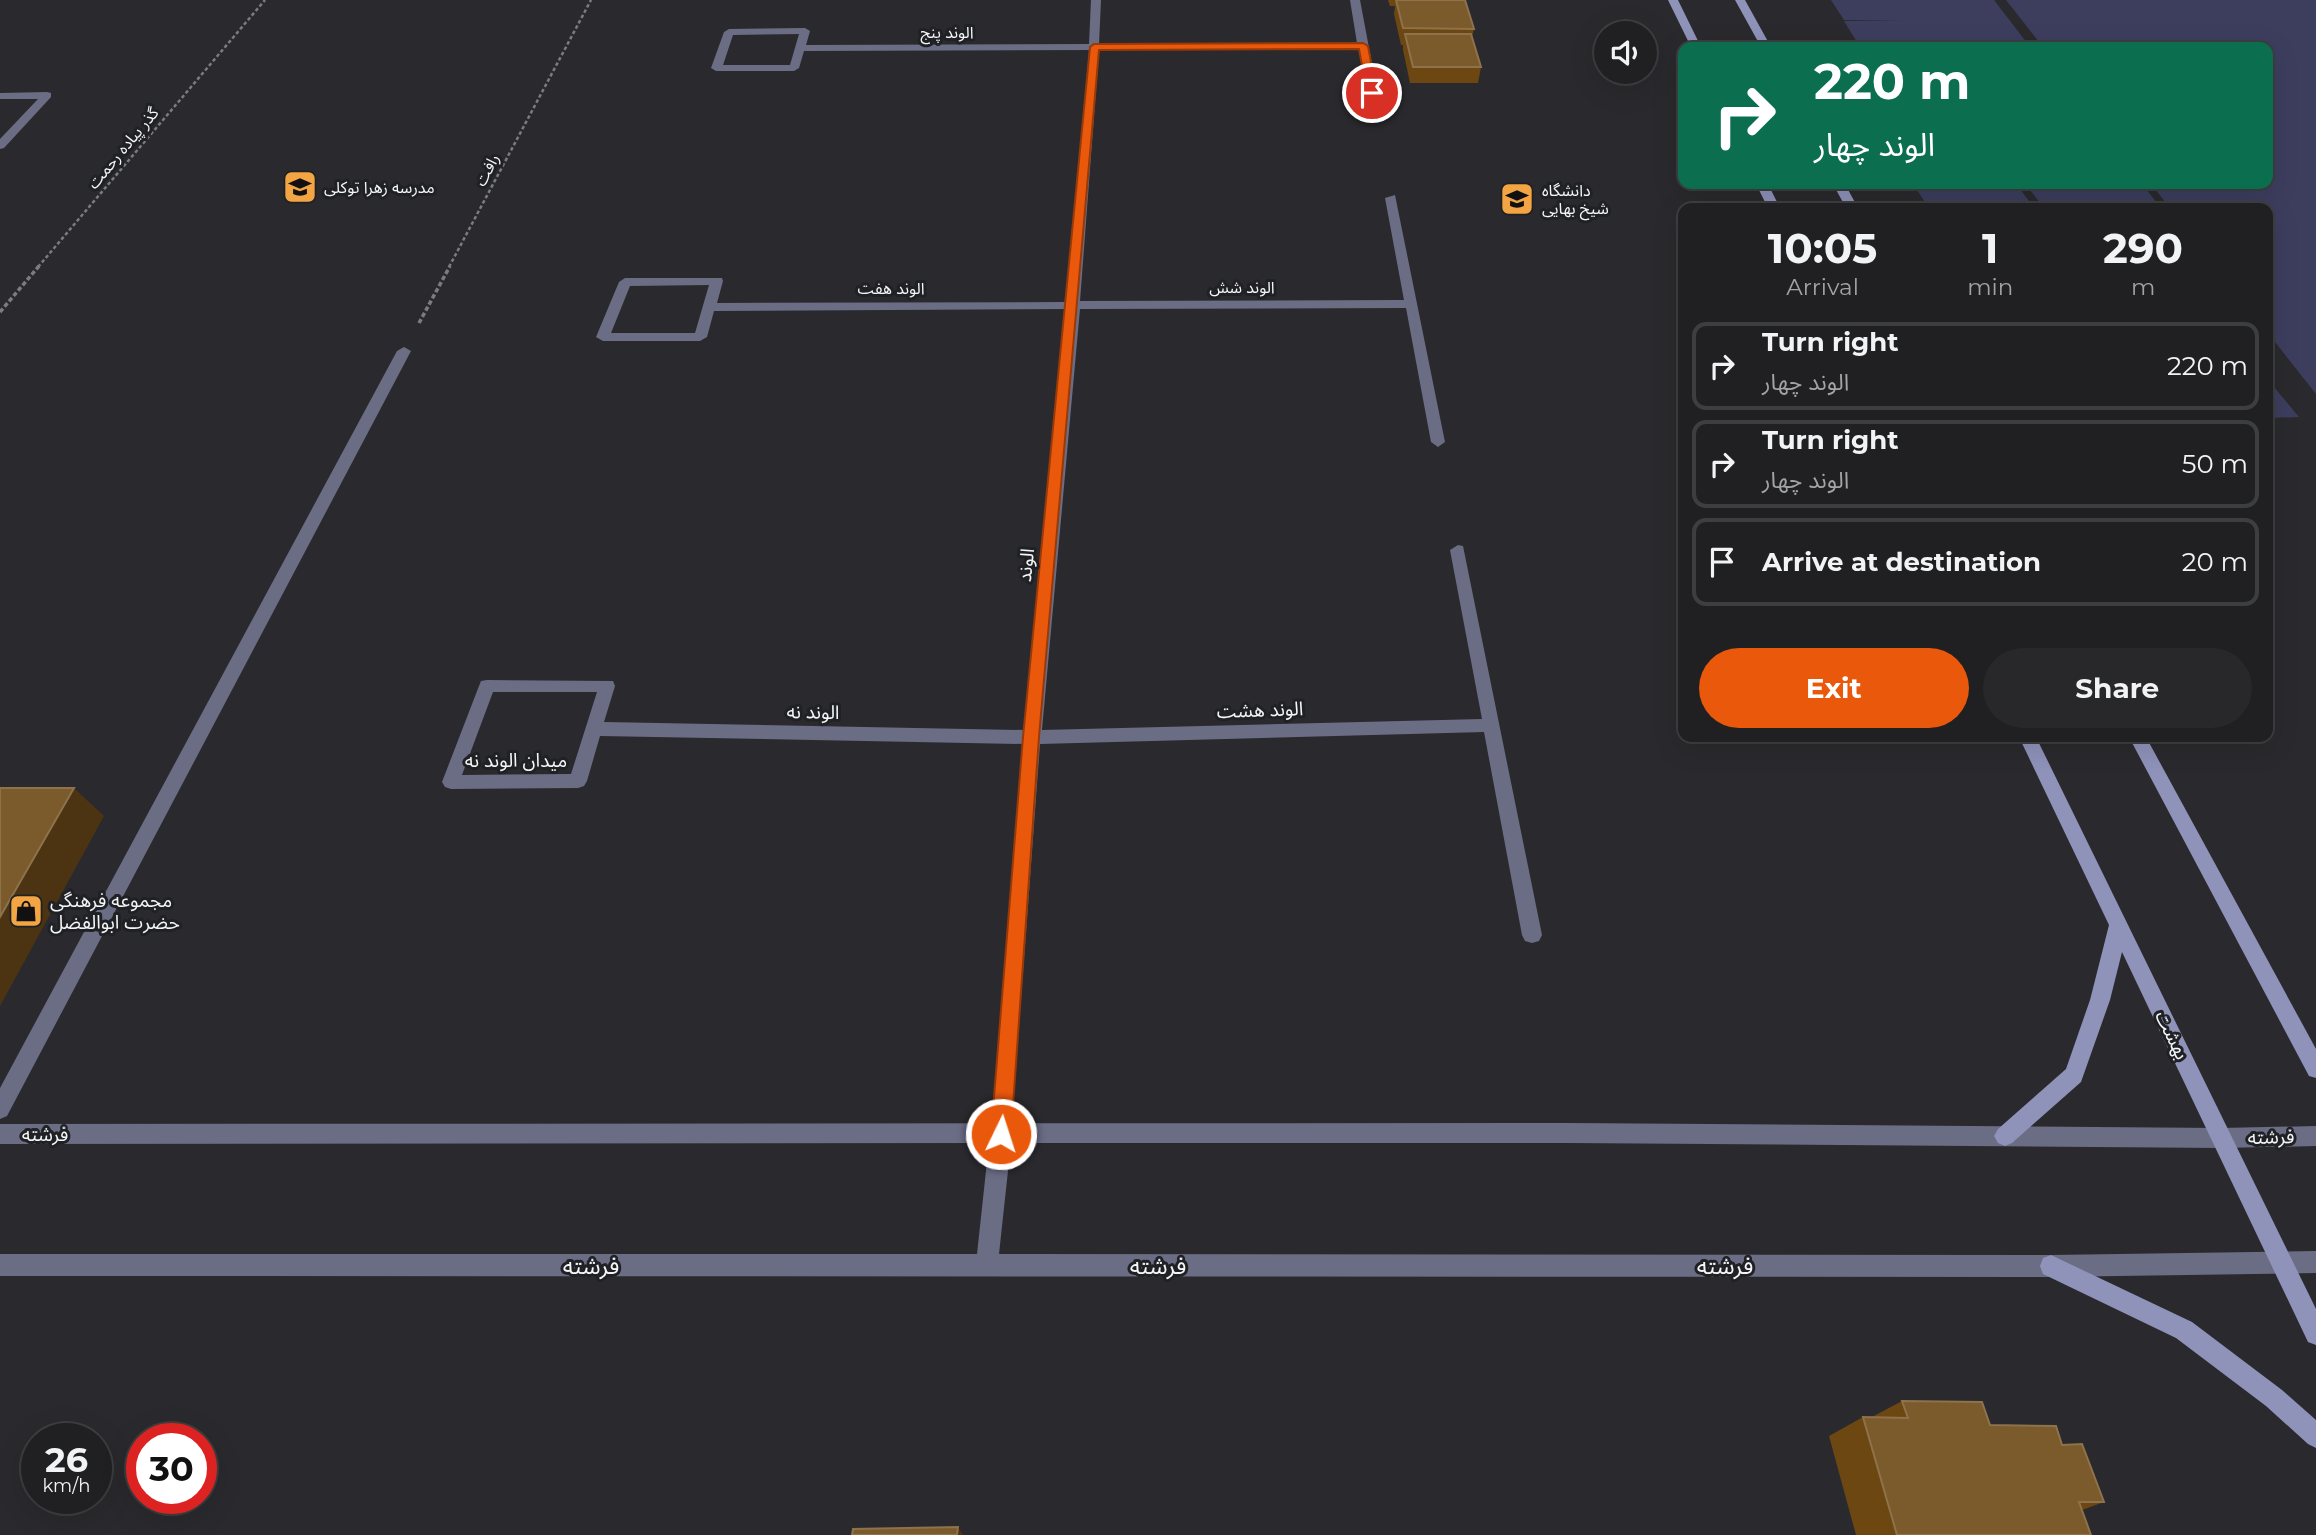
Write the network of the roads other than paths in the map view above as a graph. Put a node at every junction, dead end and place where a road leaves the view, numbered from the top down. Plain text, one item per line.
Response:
1 (1096, 0) edge
2 (1354, 0) edge
3 (1673, 0) edge
4 (1740, 0) edge
5 (1694, 42) edge
6 (1763, 42) edge
7 (1363, 46) junction
8 (1094, 47) junction
9 (800, 48) junction
10 (0, 96) edge
11 (1376, 117) dead end
12 (0, 146) edge
13 (1391, 198) dead end
14 (1412, 304) junction
15 (1072, 305) junction
16 (709, 307) junction
17 (404, 351) road end
18 (1438, 442) dead end
19 (1458, 550) dead end
20 (1491, 724) junction
21 (594, 729) junction
22 (1031, 737) junction
23 (2030, 742) edge
24 (2140, 742) edge
25 (2119, 924) junction
26 (1532, 935) dead end
27 (2316, 1069) edge
28 (0, 1109) edge
29 (0, 1134) edge
30 (1001, 1134) junction
31 (2005, 1136) junction
32 (2316, 1136) edge
33 (2221, 1138) junction
34 (2316, 1262) edge
35 (2282, 1263) junction
36 (0, 1265) edge
37 (987, 1266) junction
38 (2050, 1266) junction
39 (2316, 1334) edge
40 (2316, 1436) edge

1 - 8 street, الوند
2 - 7 street
3 - 5 main road
4 - 6 main road
7 - 8 street, الوند پنج
7 - 11 street
8 - 9 street, الوند پنج
8 - 15 street, الوند
9 - 9 street
10 - 12 street
13 - 14 street
14 - 15 street, الوند شش
14 - 18 street
15 - 16 street, الوند هفت
15 - 22 street, الوند
16 - 16 street
17 - 28 street
19 - 20 street
20 - 22 street, الوند هشت
20 - 26 street
21 - 21 street, میدان الوند نه
21 - 22 street, الوند نه
22 - 30 street, الوند
23 - 25 main road, بهشت
24 - 27 main road
25 - 31 main road
25 - 33 main road, بهشت
29 - 30 street, فرشته
30 - 31 street, فرشته
30 - 37 street, الوند
31 - 33 street, فرشته
32 - 33 street, فرشته
33 - 35 main road, بهشت
34 - 35 street, فرشته
35 - 38 street, فرشته
35 - 39 main road, بهشت
36 - 37 street, فرشته
37 - 38 street, فرشته
38 - 40 main road

